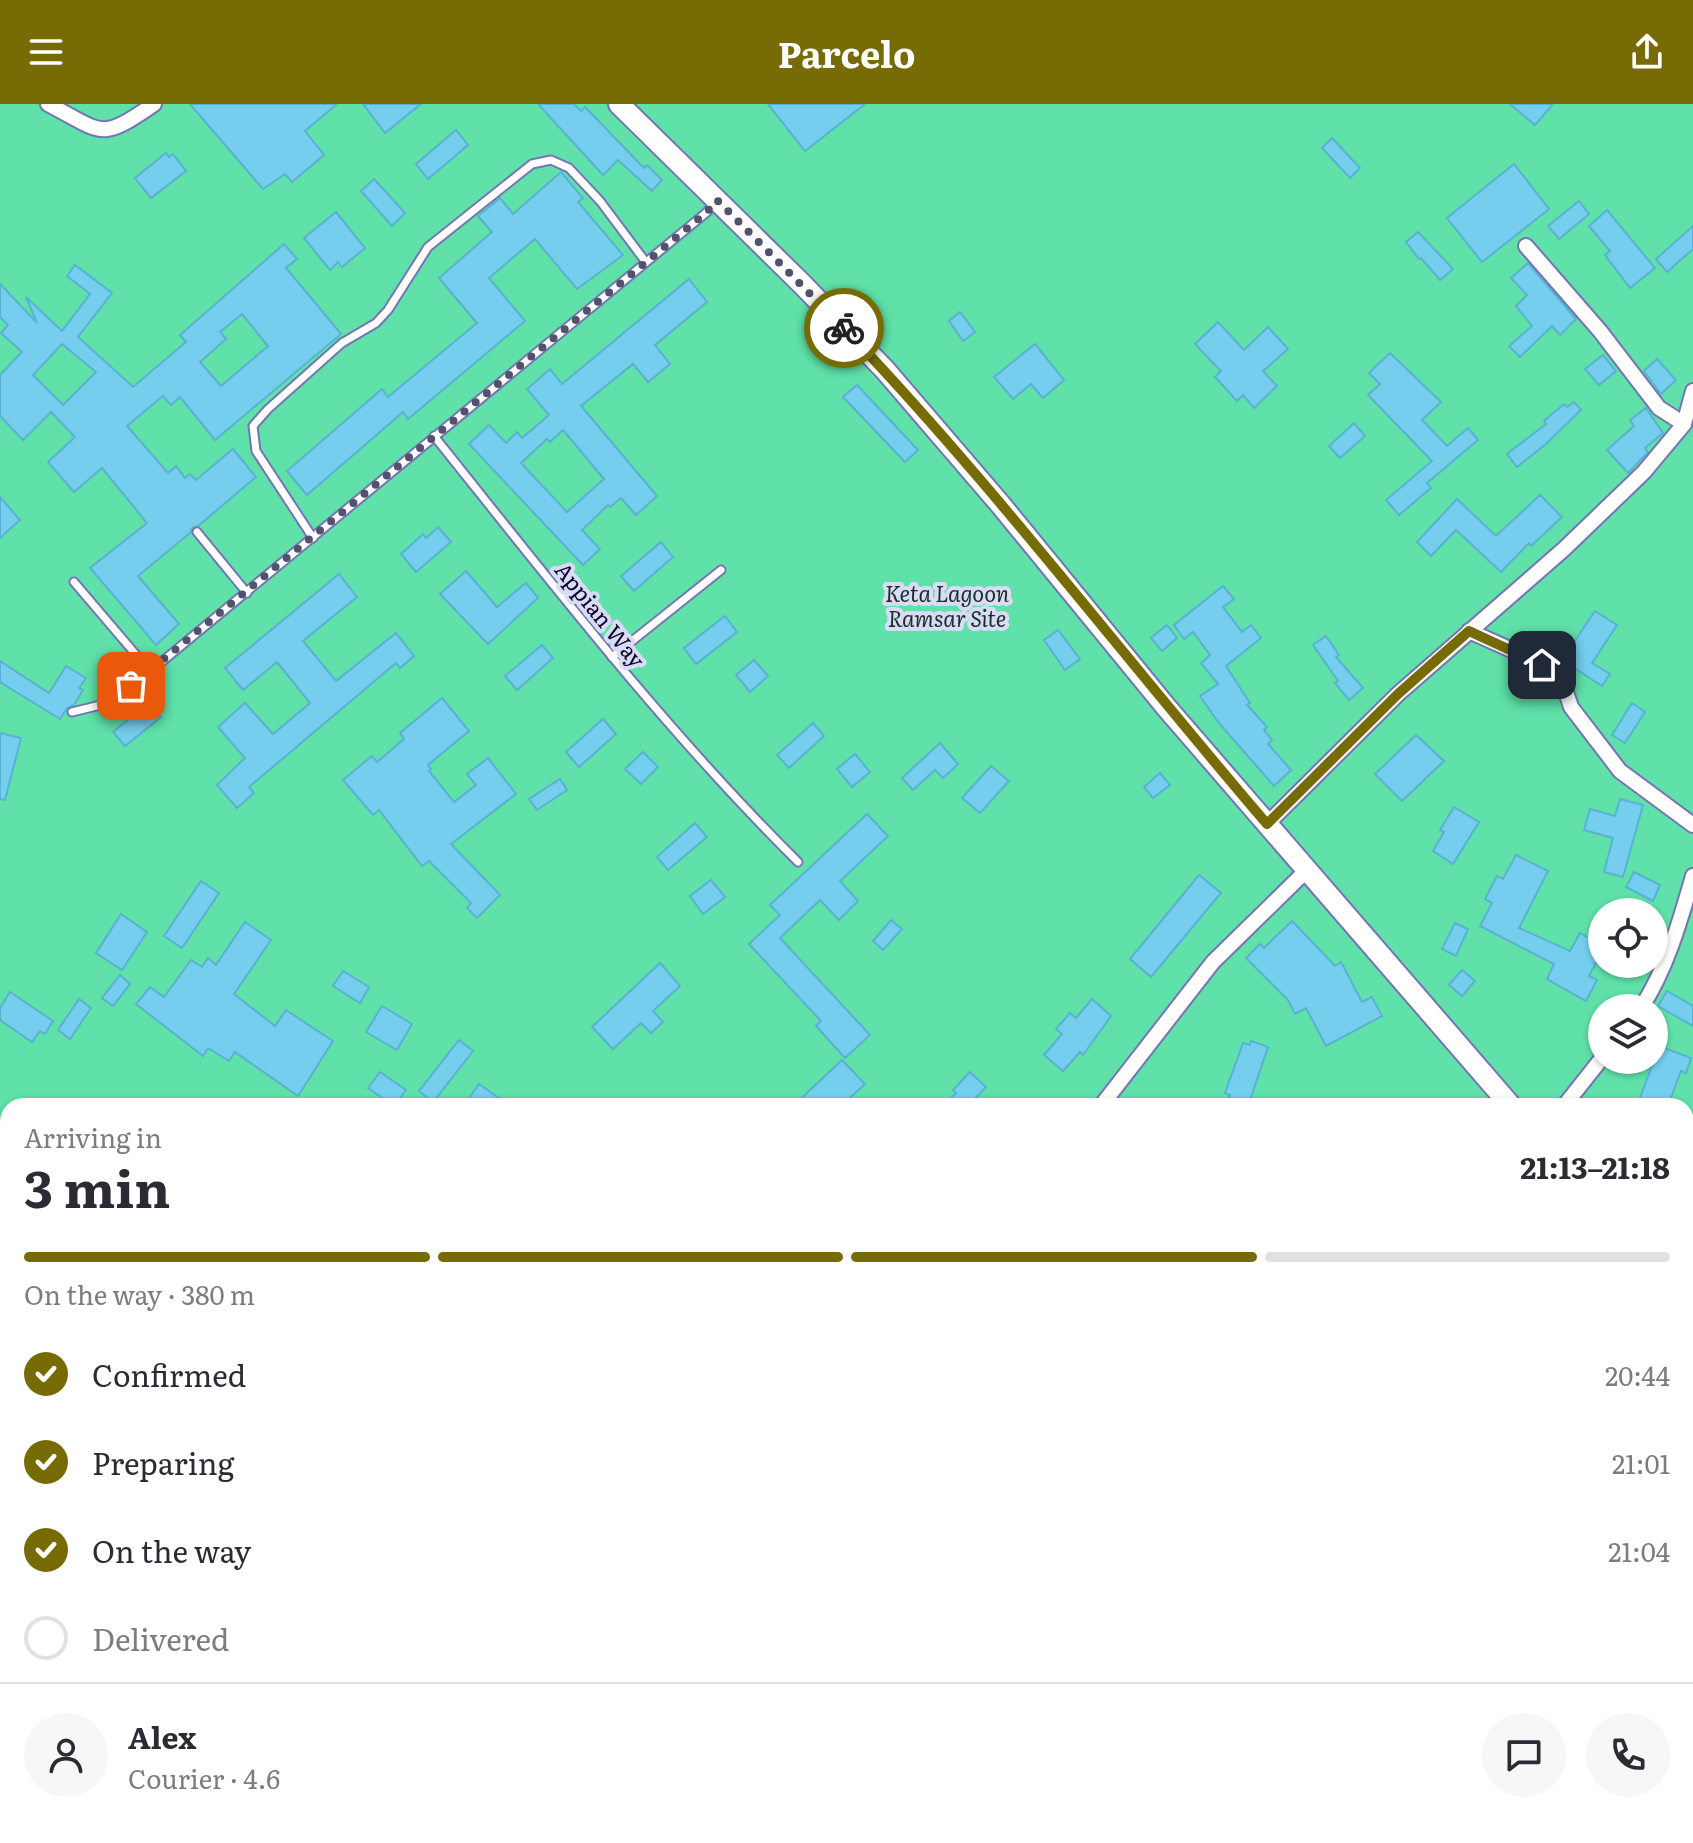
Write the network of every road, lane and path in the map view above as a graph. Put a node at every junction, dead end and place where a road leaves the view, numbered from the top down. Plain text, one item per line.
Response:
1 (48, 104) edge
2 (154, 104) edge
3 (619, 104) edge
4 (717, 200) junction
5 (1526, 246) dead end
6 (645, 261) junction
7 (1693, 391) edge
8 (1684, 424) junction
9 (434, 436) junction
10 (197, 532) dead end
11 (313, 538) junction
12 (721, 570) dead end
13 (74, 582) dead end
14 (247, 593) junction
15 (1469, 631) junction
16 (612, 657) junction
17 (149, 670) junction
18 (72, 712) dead end
19 (1267, 824) junction
20 (1693, 825) edge
21 (798, 862) dead end
22 (1308, 869) junction
23 (1693, 876) edge
24 (1649, 994) edge
25 (1589, 1074) edge
26 (1107, 1098) edge
27 (1504, 1098) edge
28 (1570, 1098) edge

1 - 2 street
3 - 4 main road
4 - 6 lane
4 - 19 main road
5 - 8 street
6 - 9 lane
6 - 11 lane
7 - 8 street
8 - 15 street
9 - 11 lane
9 - 16 lane, Appian Way
10 - 14 lane
11 - 14 lane
12 - 16 lane
13 - 17 lane
14 - 17 lane
15 - 19 street
15 - 20 street
16 - 21 lane, Appian Way
17 - 18 lane
19 - 22 main road
22 - 26 street
22 - 27 main road
23 - 24 street
25 - 28 street

